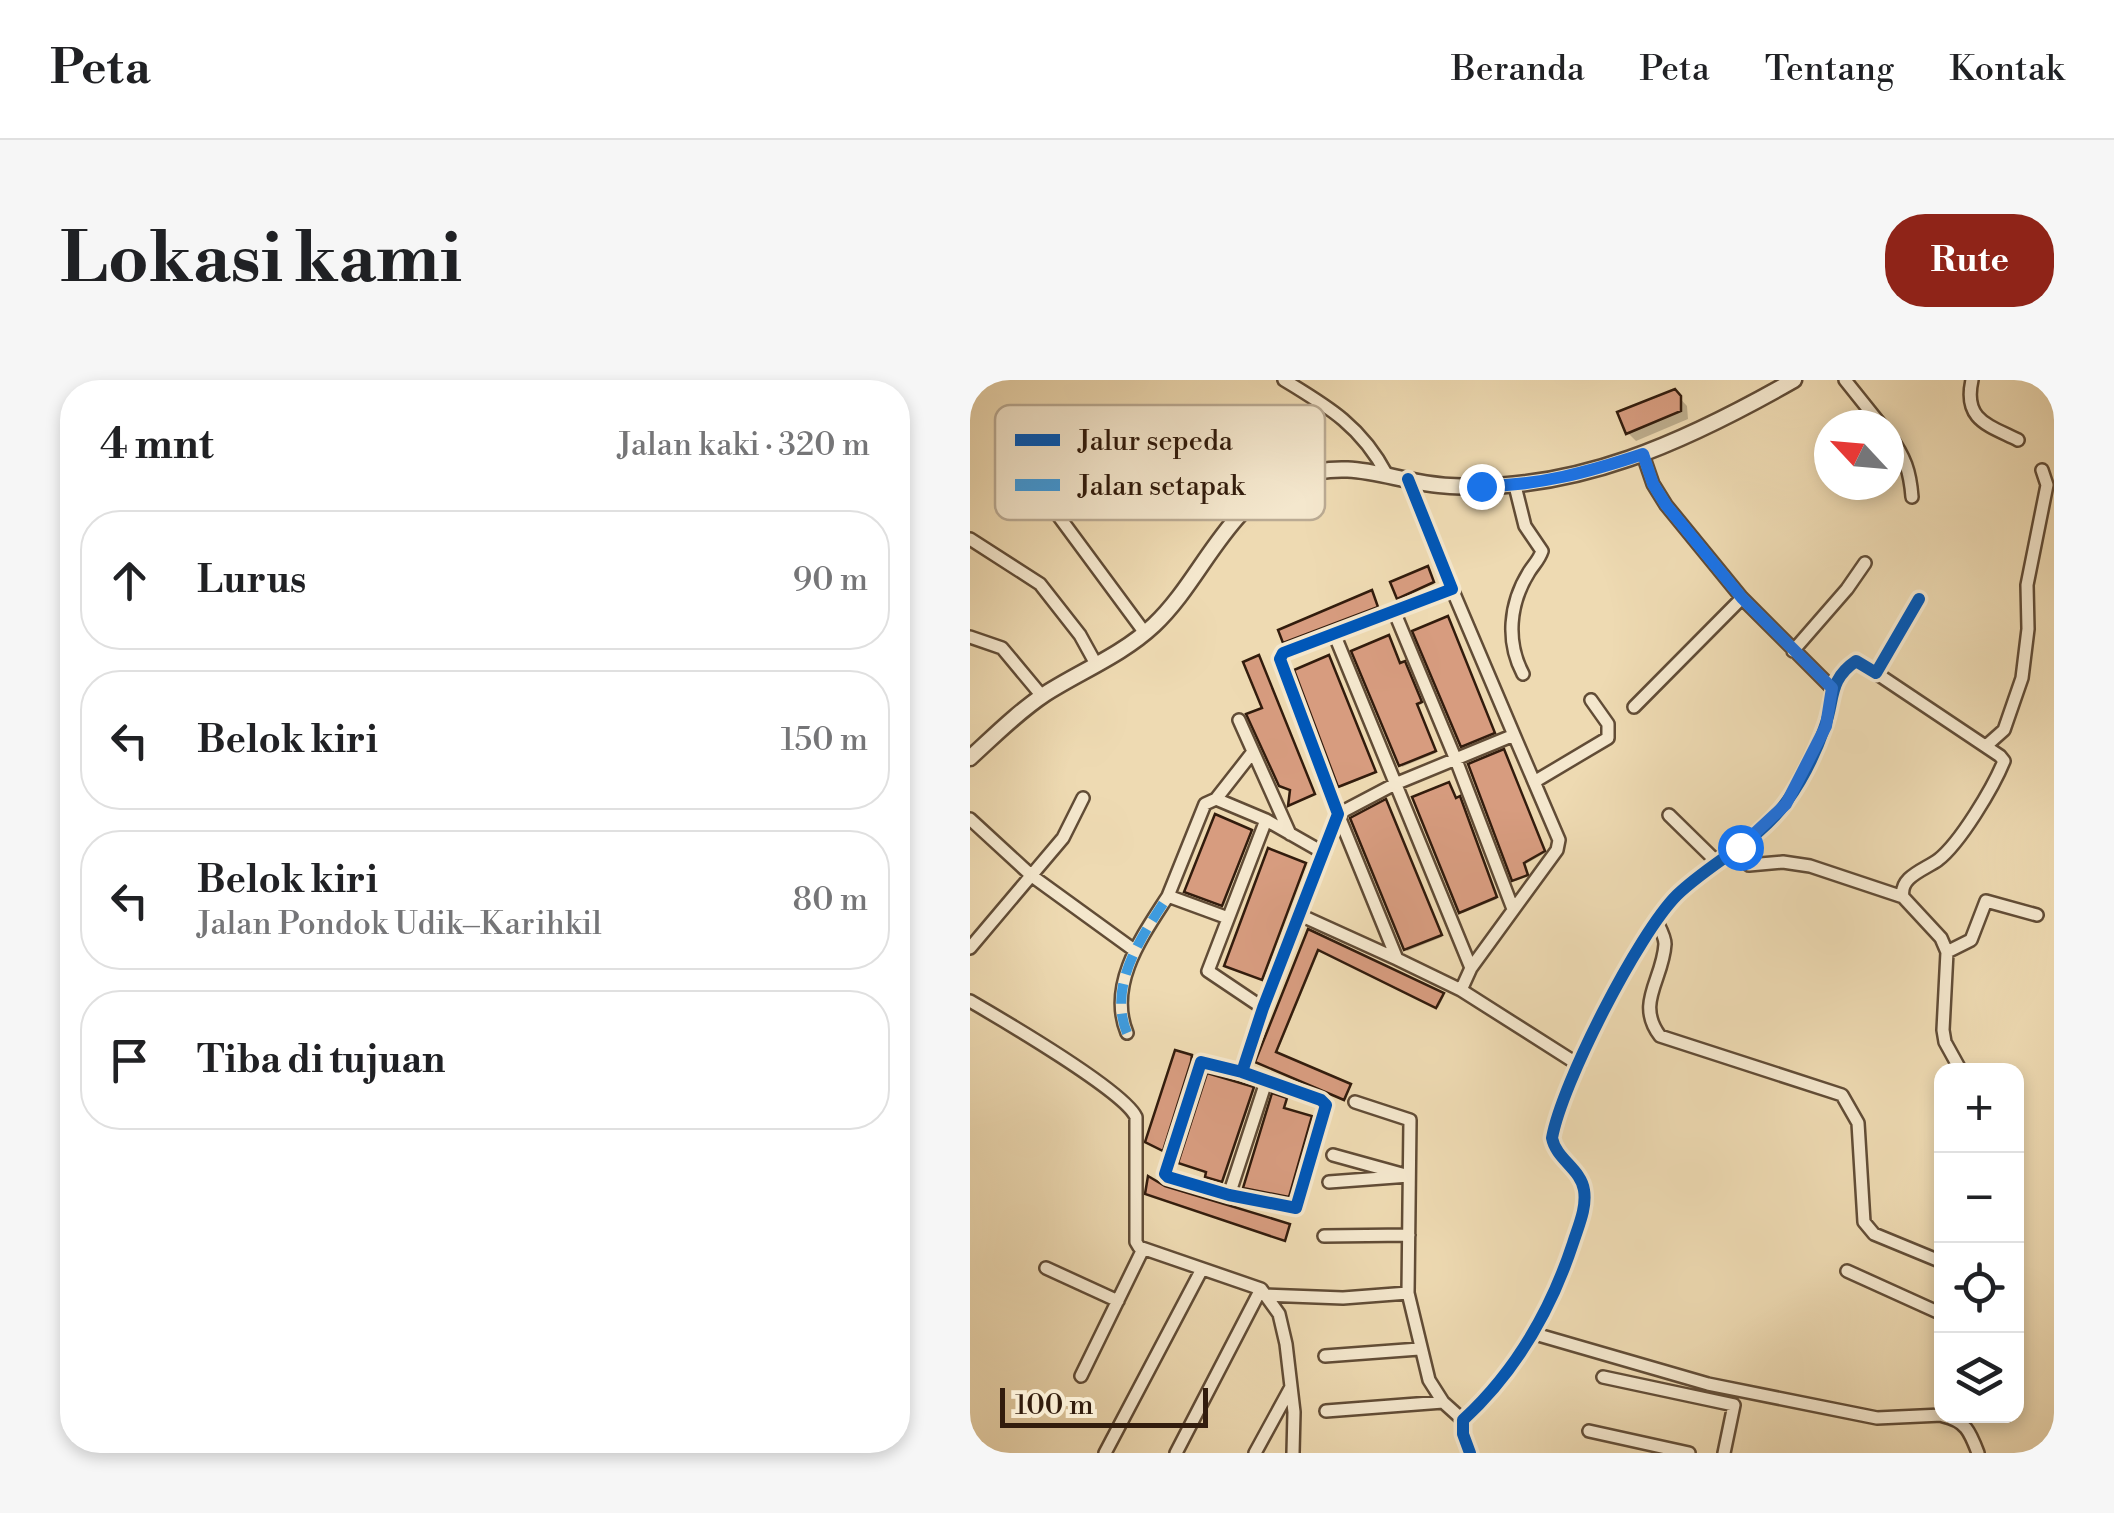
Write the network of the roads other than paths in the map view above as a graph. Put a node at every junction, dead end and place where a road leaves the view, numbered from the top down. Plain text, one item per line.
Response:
1 (1284, 380) edge
2 (1794, 380) edge
3 (1846, 380) edge
4 (1972, 380) edge
5 (1870, 410) edge
6 (2018, 440) dead end
7 (1643, 454) junction
8 (1904, 456) edge
9 (2042, 470) dead end
10 (1325, 471) edge
11 (1387, 475) junction
12 (1408, 478) junction
13 (1515, 486) junction
14 (1912, 498) dead end
15 (1062, 520) edge
16 (1235, 520) edge
17 (970, 539) edge
18 (1865, 562) dead end
19 (1452, 589) junction
20 (1742, 598) junction
21 (1919, 599) dead end
22 (1394, 611) junction
23 (1145, 632) junction
24 (970, 636) edge
25 (1335, 636) junction
26 (1793, 651) junction
27 (1096, 664) junction
28 (1523, 674) dead end
29 (1876, 674) junction
30 (1832, 688) junction
31 (1042, 696) junction
32 (1590, 700) dead end
33 (1634, 707) dead end
34 (1239, 720) dead end
35 (1514, 735) junction
36 (1986, 746) junction
37 (1252, 753) junction
38 (970, 758) edge
39 (1456, 760) junction
40 (1534, 782) junction
41 (1395, 784) junction
42 (1082, 798) dead end
43 (1216, 799) junction
44 (1338, 814) junction
45 (1669, 815) dead end
46 (970, 820) edge
47 (1266, 820) junction
48 (1290, 834) junction
49 (1740, 847) junction
50 (1324, 853) junction
51 (1717, 862) junction
52 (1032, 876) junction
53 (1168, 896) junction
54 (1903, 897) junction
55 (1513, 910) junction
56 (1300, 915) junction
57 (2038, 915) dead end
58 (1228, 918) junction
59 (1657, 922) junction
60 (970, 948) edge
61 (1134, 950) junction
62 (1948, 952) junction
63 (1397, 959) junction
64 (1471, 968) junction
65 (1460, 990) junction
66 (970, 1001) edge
67 (1262, 1008) junction
68 (1127, 1033) dead end
69 (1956, 1063) edge
70 (1578, 1065) junction
71 (1242, 1072) junction
72 (1266, 1082) junction
73 (1355, 1102) dead end
74 (1333, 1156) dead end
75 (1409, 1176) junction
76 (1329, 1182) dead end
77 (1229, 1195) junction
78 (1410, 1235) junction
79 (1324, 1236) dead end
80 (1143, 1249) junction
81 (1934, 1259) edge
82 (1046, 1268) dead end
83 (1202, 1269) junction
84 (1846, 1271) dead end
85 (1263, 1292) junction
86 (1408, 1293) junction
87 (1118, 1301) junction
88 (1934, 1310) edge
89 (1535, 1334) junction
90 (1419, 1349) junction
91 (1325, 1356) dead end
92 (1081, 1376) dead end
93 (1602, 1377) dead end
94 (1291, 1387) junction
95 (1443, 1402) junction
96 (1326, 1411) dead end
97 (1934, 1415) edge
98 (1462, 1420) junction
99 (1964, 1423) edge
100 (1589, 1432) dead end
101 (1105, 1453) edge
102 (1176, 1453) edge
103 (1255, 1453) edge
104 (1292, 1453) edge
105 (1470, 1453) edge
106 (1689, 1453) edge
107 (1724, 1453) edge
108 (1978, 1453) edge

1 - 11 street
2 - 7 street
3 - 5 street
4 - 6 street
7 - 13 street
7 - 20 street
8 - 14 street
9 - 36 street
10 - 11 street
11 - 12 street
12 - 13 street
12 - 19 street
13 - 28 street
15 - 23 street
16 - 23 street
17 - 27 street
18 - 26 street
19 - 22 street
19 - 35 street
20 - 26 street
20 - 33 street
21 - 29 street
22 - 25 street
22 - 39 street
23 - 27 street
24 - 31 street
25 - 41 street
25 - 44 street
26 - 30 street
27 - 31 street
29 - 30 street
29 - 36 street
30 - 49 street
31 - 38 street
32 - 40 street
34 - 37 street
35 - 39 street
35 - 40 street
36 - 54 street
37 - 43 street
37 - 48 street
39 - 41 street
39 - 55 street
40 - 55 street
41 - 44 street
41 - 64 street
42 - 52 street
43 - 47 street
43 - 53 street
44 - 50 street
44 - 63 street
45 - 51 street
46 - 52 street
47 - 48 street
47 - 58 street
48 - 50 street
49 - 51 street
49 - 54 street
50 - 56 street
51 - 59 street
52 - 60 street
52 - 61 street
53 - 58 street
53 - 61 street
54 - 62 street
55 - 64 street
56 - 63 street
56 - 67 street
57 - 62 street
58 - 67 street
59 - 70 street
59 - 81 street
61 - 68 street
62 - 69 street
63 - 65 street
64 - 65 street
65 - 70 street
66 - 80 street
67 - 71 street
70 - 89 street
71 - 72 street
71 - 77 street
72 - 77 street
72 - 77 street
73 - 75 street
74 - 75 street
75 - 76 street
75 - 78 street
78 - 79 street
78 - 86 street
80 - 83 street
80 - 87 street
82 - 87 street
83 - 85 street
83 - 101 street
84 - 88 street
85 - 86 street
85 - 94 street
85 - 102 street
86 - 90 street
87 - 92 street
89 - 97 street
89 - 98 street
90 - 91 street
90 - 95 street
93 - 107 street
94 - 103 street
94 - 104 street
95 - 96 street
95 - 98 street
98 - 105 street
99 - 108 street
100 - 106 street

